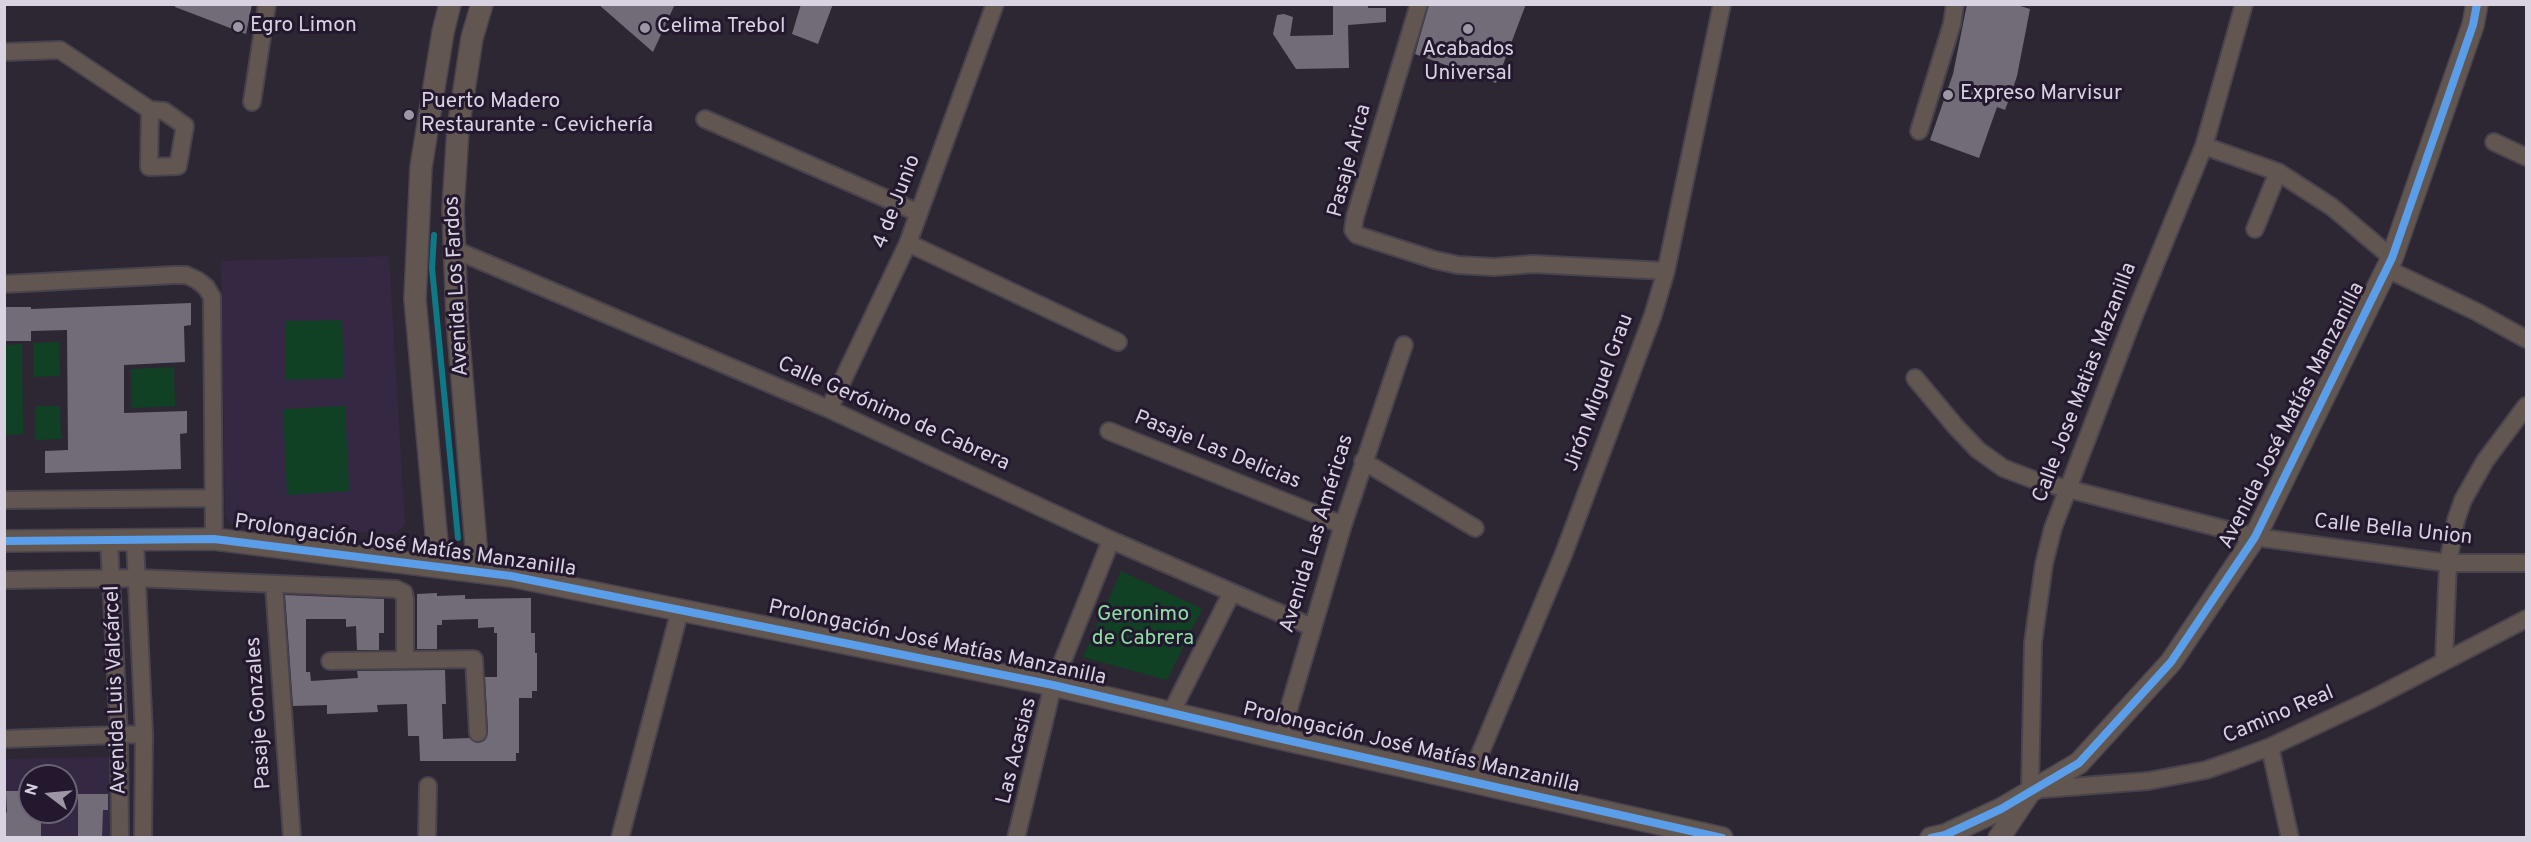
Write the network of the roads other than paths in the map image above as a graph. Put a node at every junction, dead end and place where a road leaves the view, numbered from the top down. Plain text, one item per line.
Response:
1 (267, 4) edge
2 (450, 4) edge
3 (483, 4) edge
4 (995, 4) edge
5 (1419, 4) edge
6 (1722, 4) edge
7 (1955, 4) edge
8 (2244, 4) edge
9 (2487, 4) edge
10 (2475, 15) edge
11 (443, 32) junction
12 (472, 38) junction
13 (4, 52) edge
14 (252, 102) dead end
15 (150, 110) dead end
16 (705, 119) dead end
17 (1919, 131) dead end
18 (2494, 142) dead end
19 (2204, 146) junction
20 (2526, 157) edge
21 (2278, 172) junction
22 (919, 213) junction
23 (2255, 229) dead end
24 (908, 243) junction
25 (453, 249) junction
26 (2390, 263) junction
27 (1666, 271) junction
28 (4, 284) edge
29 (2526, 339) edge
30 (1118, 342) dead end
31 (1404, 345) dead end
32 (1915, 378) dead end
33 (2526, 406) edge
34 (829, 409) junction
35 (1109, 431) dead end
36 (1363, 461) junction
37 (2068, 489) junction
38 (214, 498) junction
39 (4, 500) edge
40 (1343, 525) junction
41 (1475, 528) dead end
42 (2256, 537) junction
43 (214, 539) junction
44 (1112, 540) junction
45 (4, 541) edge
46 (109, 541) junction
47 (135, 541) junction
48 (2448, 563) junction
49 (2526, 563) edge
50 (439, 566) junction
51 (478, 570) junction
52 (110, 578) junction
53 (136, 578) junction
54 (4, 580) edge
55 (274, 585) junction
56 (1231, 594) junction
57 (680, 610) junction
58 (2526, 620) edge
59 (1312, 627) junction
60 (405, 660) junction
61 (2444, 660) junction
62 (330, 661) dead end
63 (1053, 685) junction
64 (1171, 713) junction
65 (478, 733) dead end
66 (144, 734) junction
67 (119, 735) junction
68 (4, 739) edge
69 (1280, 739) junction
70 (2270, 747) junction
71 (1469, 780) junction
72 (428, 786) dead end
73 (2030, 790) junction
74 (120, 837) edge
75 (143, 837) edge
76 (292, 837) edge
77 (427, 837) edge
78 (620, 837) edge
79 (1016, 837) edge
80 (1722, 837) edge
81 (1930, 837) edge
82 (1999, 837) edge
83 (2290, 837) edge

1 - 14 street
2 - 11 street, Avenida Los Fardos
3 - 12 street, Avenida Los Fardos
4 - 22 street, 4 de Junio
5 - 27 street, Pasaje Arica
6 - 27 street, Jirón Miguel Grau
7 - 17 street
8 - 19 street, Calle Jose Matias Mazanilla
9 - 10 street, Avenida José Matías Manzanilla
10 - 26 street, Avenida José Matías Manzanilla
11 - 12 street
11 - 50 street, Avenida Los Fardos
12 - 25 street, Avenida Los Fardos
13 - 15 street
16 - 22 street
18 - 20 street
19 - 21 street
19 - 37 street, Calle Jose Matias Mazanilla
21 - 23 street
21 - 26 street
22 - 24 street, 4 de Junio
24 - 30 street
24 - 34 street, 4 de Junio
25 - 34 street, Calle Gerónimo de Cabrera
25 - 51 street, Avenida Los Fardos
26 - 29 street
26 - 42 street, Avenida José Matías Manzanilla
27 - 71 street, Jirón Miguel Grau
28 - 38 street
31 - 36 street, Avenida Las Américas
32 - 37 street, Calle Bella Union
33 - 48 street
34 - 44 street, Calle Gerónimo de Cabrera
35 - 40 street, Pasaje Las Delicias
36 - 40 street, Avenida Las Américas
36 - 41 street
37 - 42 street, Calle Bella Union
37 - 73 street, Calle Jose Matias Mazanilla
38 - 39 street
38 - 43 street
40 - 59 street, Avenida Las Américas
42 - 48 street, Calle Bella Union
42 - 73 street, Avenida José Matías Manzanilla
43 - 47 street, Prolongación José Matías Manzanilla
43 - 50 street, Prolongación José Matías Manzanilla
44 - 56 street, Calle Gerónimo de Cabrera
44 - 63 street, Las Acasias
45 - 46 street, Prolongación José Matías Manzanilla
46 - 47 street, Prolongación José Matías Manzanilla
46 - 52 street, Avenida Luis Valcárcel
47 - 53 street, Avenida Luis Valcárcel
48 - 49 street, Calle Bella Union
48 - 61 street
50 - 51 street, Prolongación José Matías Manzanilla
51 - 57 street, Prolongación José Matías Manzanilla
52 - 53 street
52 - 54 street
52 - 67 street, Avenida Luis Valcárcel
53 - 55 street
53 - 66 street, Avenida Luis Valcárcel
55 - 60 street
55 - 76 street, Pasaje Gonzales
56 - 59 street, Calle Gerónimo de Cabrera
56 - 64 street
57 - 63 street, Prolongación José Matías Manzanilla
57 - 78 street
58 - 61 street, Camino Real
59 - 69 street, Avenida Las Américas
60 - 62 street
60 - 65 street
61 - 70 street, Camino Real
63 - 64 street, Prolongación José Matías Manzanilla
63 - 79 street, Las Acasias
64 - 69 street, Prolongación José Matías Manzanilla
66 - 67 street
66 - 75 street, Avenida Luis Valcárcel
67 - 68 street
67 - 74 street, Avenida Luis Valcárcel
69 - 71 street, Prolongación José Matías Manzanilla
70 - 73 street, Camino Real
70 - 83 street
71 - 80 street, Prolongación José Matías Manzanilla
72 - 77 street
73 - 81 street
73 - 82 street

